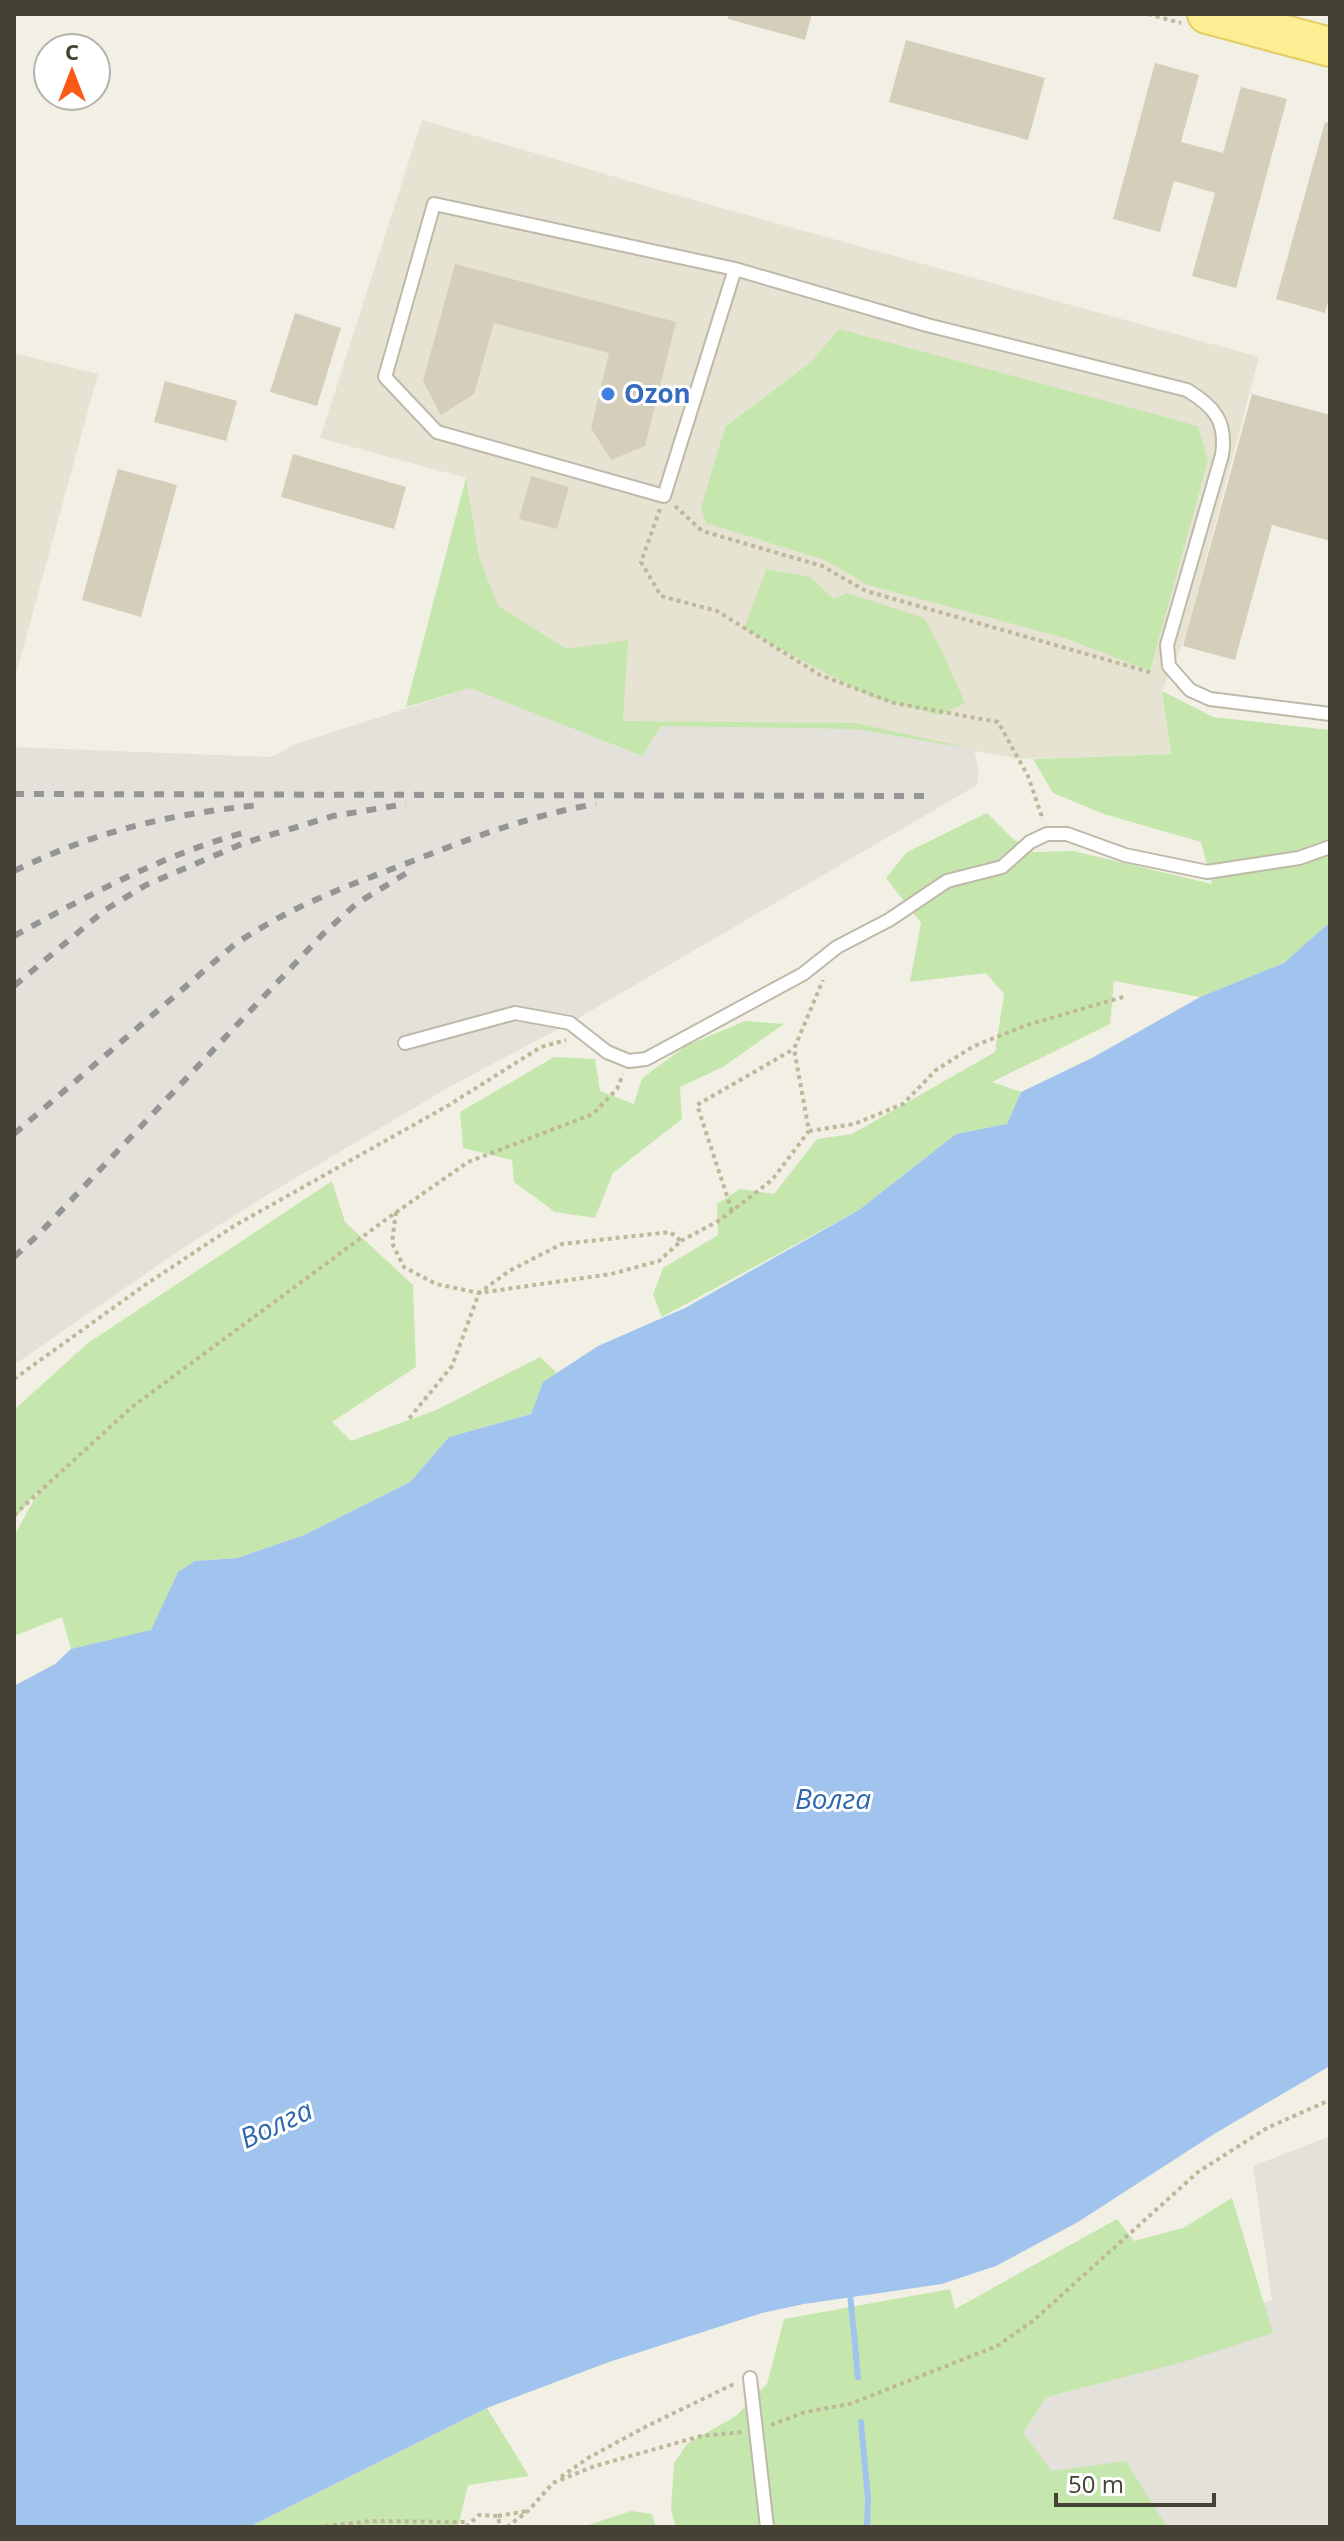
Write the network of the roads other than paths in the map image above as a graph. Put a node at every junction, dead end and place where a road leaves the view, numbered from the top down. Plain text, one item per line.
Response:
1 (1207, 14) edge
2 (1282, 14) edge
3 (1330, 27) edge
4 (1330, 47) edge
5 (735, 269) junction
6 (1330, 714) edge
7 (1330, 847) edge
8 (405, 1043) dead end
9 (750, 2378) road end
10 (767, 2527) edge

1 - 4 main road
2 - 3 main road
5 - 5 lane
5 - 6 lane
7 - 8 lane
9 - 10 lane

